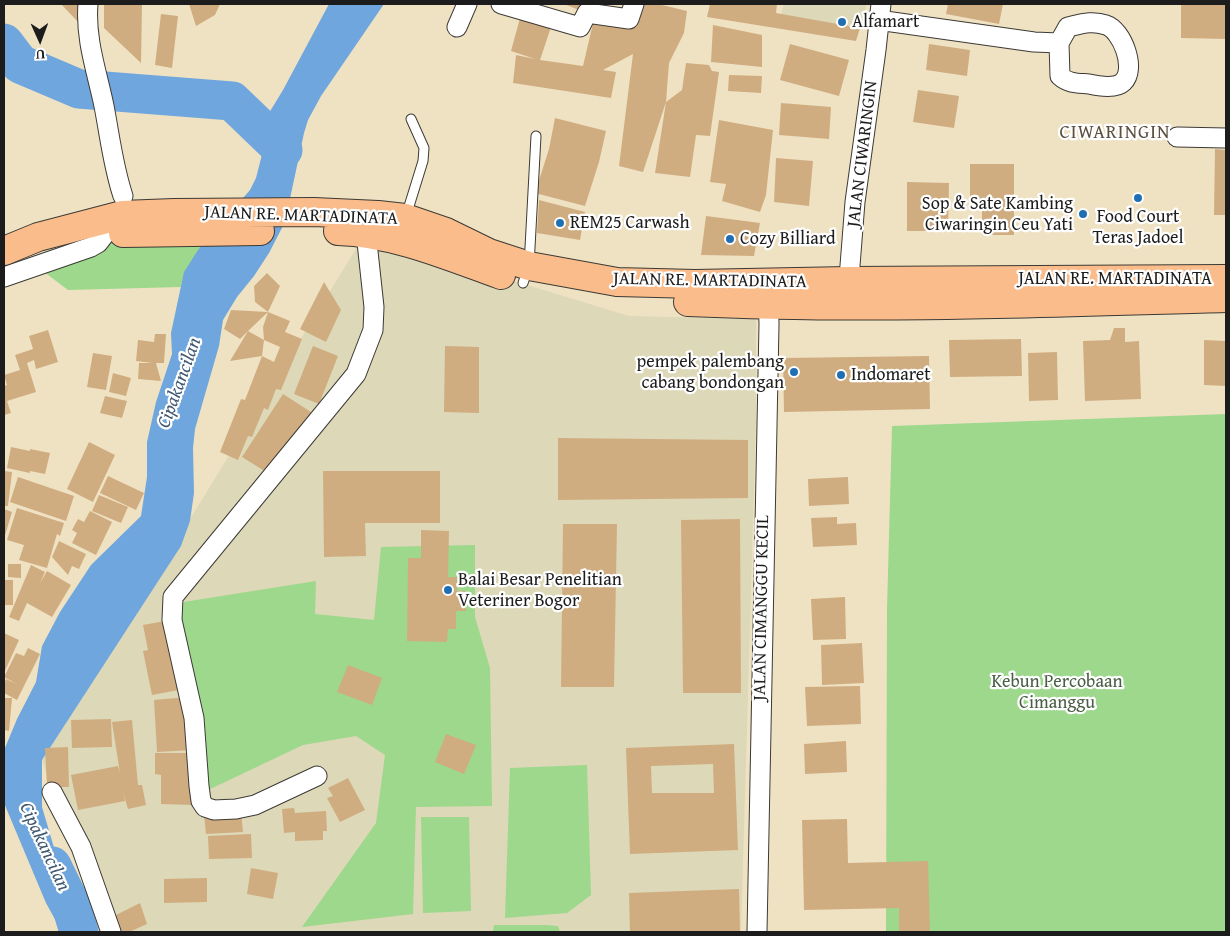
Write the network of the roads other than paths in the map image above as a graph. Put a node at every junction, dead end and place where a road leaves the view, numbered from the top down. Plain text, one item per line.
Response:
1 (88, 4) edge
2 (467, 4) edge
3 (501, 4) edge
4 (634, 4) edge
5 (880, 12) edge
6 (457, 27) dead end
7 (1059, 43) dead end
8 (411, 119) dead end
9 (536, 136) dead end
10 (1177, 137) dead end
11 (1226, 138) edge
12 (130, 214) junction
13 (405, 218) junction
14 (318, 221) junction
15 (103, 227) junction
16 (366, 232) junction
17 (4, 240) edge
18 (40, 243) junction
19 (4, 251) edge
20 (4, 265) edge
21 (526, 275) junction
22 (4, 277) edge
23 (1226, 279) edge
24 (848, 293) junction
25 (768, 294) junction
26 (1226, 298) edge
27 (317, 776) dead end
28 (52, 792) dead end
29 (110, 932) edge
30 (756, 932) edge

1 - 12 street
2 - 6 street
3 - 4 street
5 - 7 street
5 - 24 street, JALAN CIWARINGIN
8 - 13 lane
9 - 21 lane
10 - 11 street
12 - 14 main road, JALAN RE. MARTADINATA
12 - 15 main road, JALAN RE. MARTADINATA
13 - 14 main road, JALAN RE. MARTADINATA
13 - 21 main road, JALAN RE. MARTADINATA
14 - 16 main road
15 - 17 street
15 - 18 main road, JALAN RE. MARTADINATA
15 - 22 street
16 - 21 main road
16 - 27 street
18 - 19 main road
18 - 20 main road
21 - 25 main road, JALAN RE. MARTADINATA
23 - 24 main road, JALAN RE. MARTADINATA
24 - 25 main road, JALAN RE. MARTADINATA
24 - 26 main road, JALAN RE. MARTADINATA
25 - 30 street, JALAN CIMANGGU KECIL
28 - 29 street

